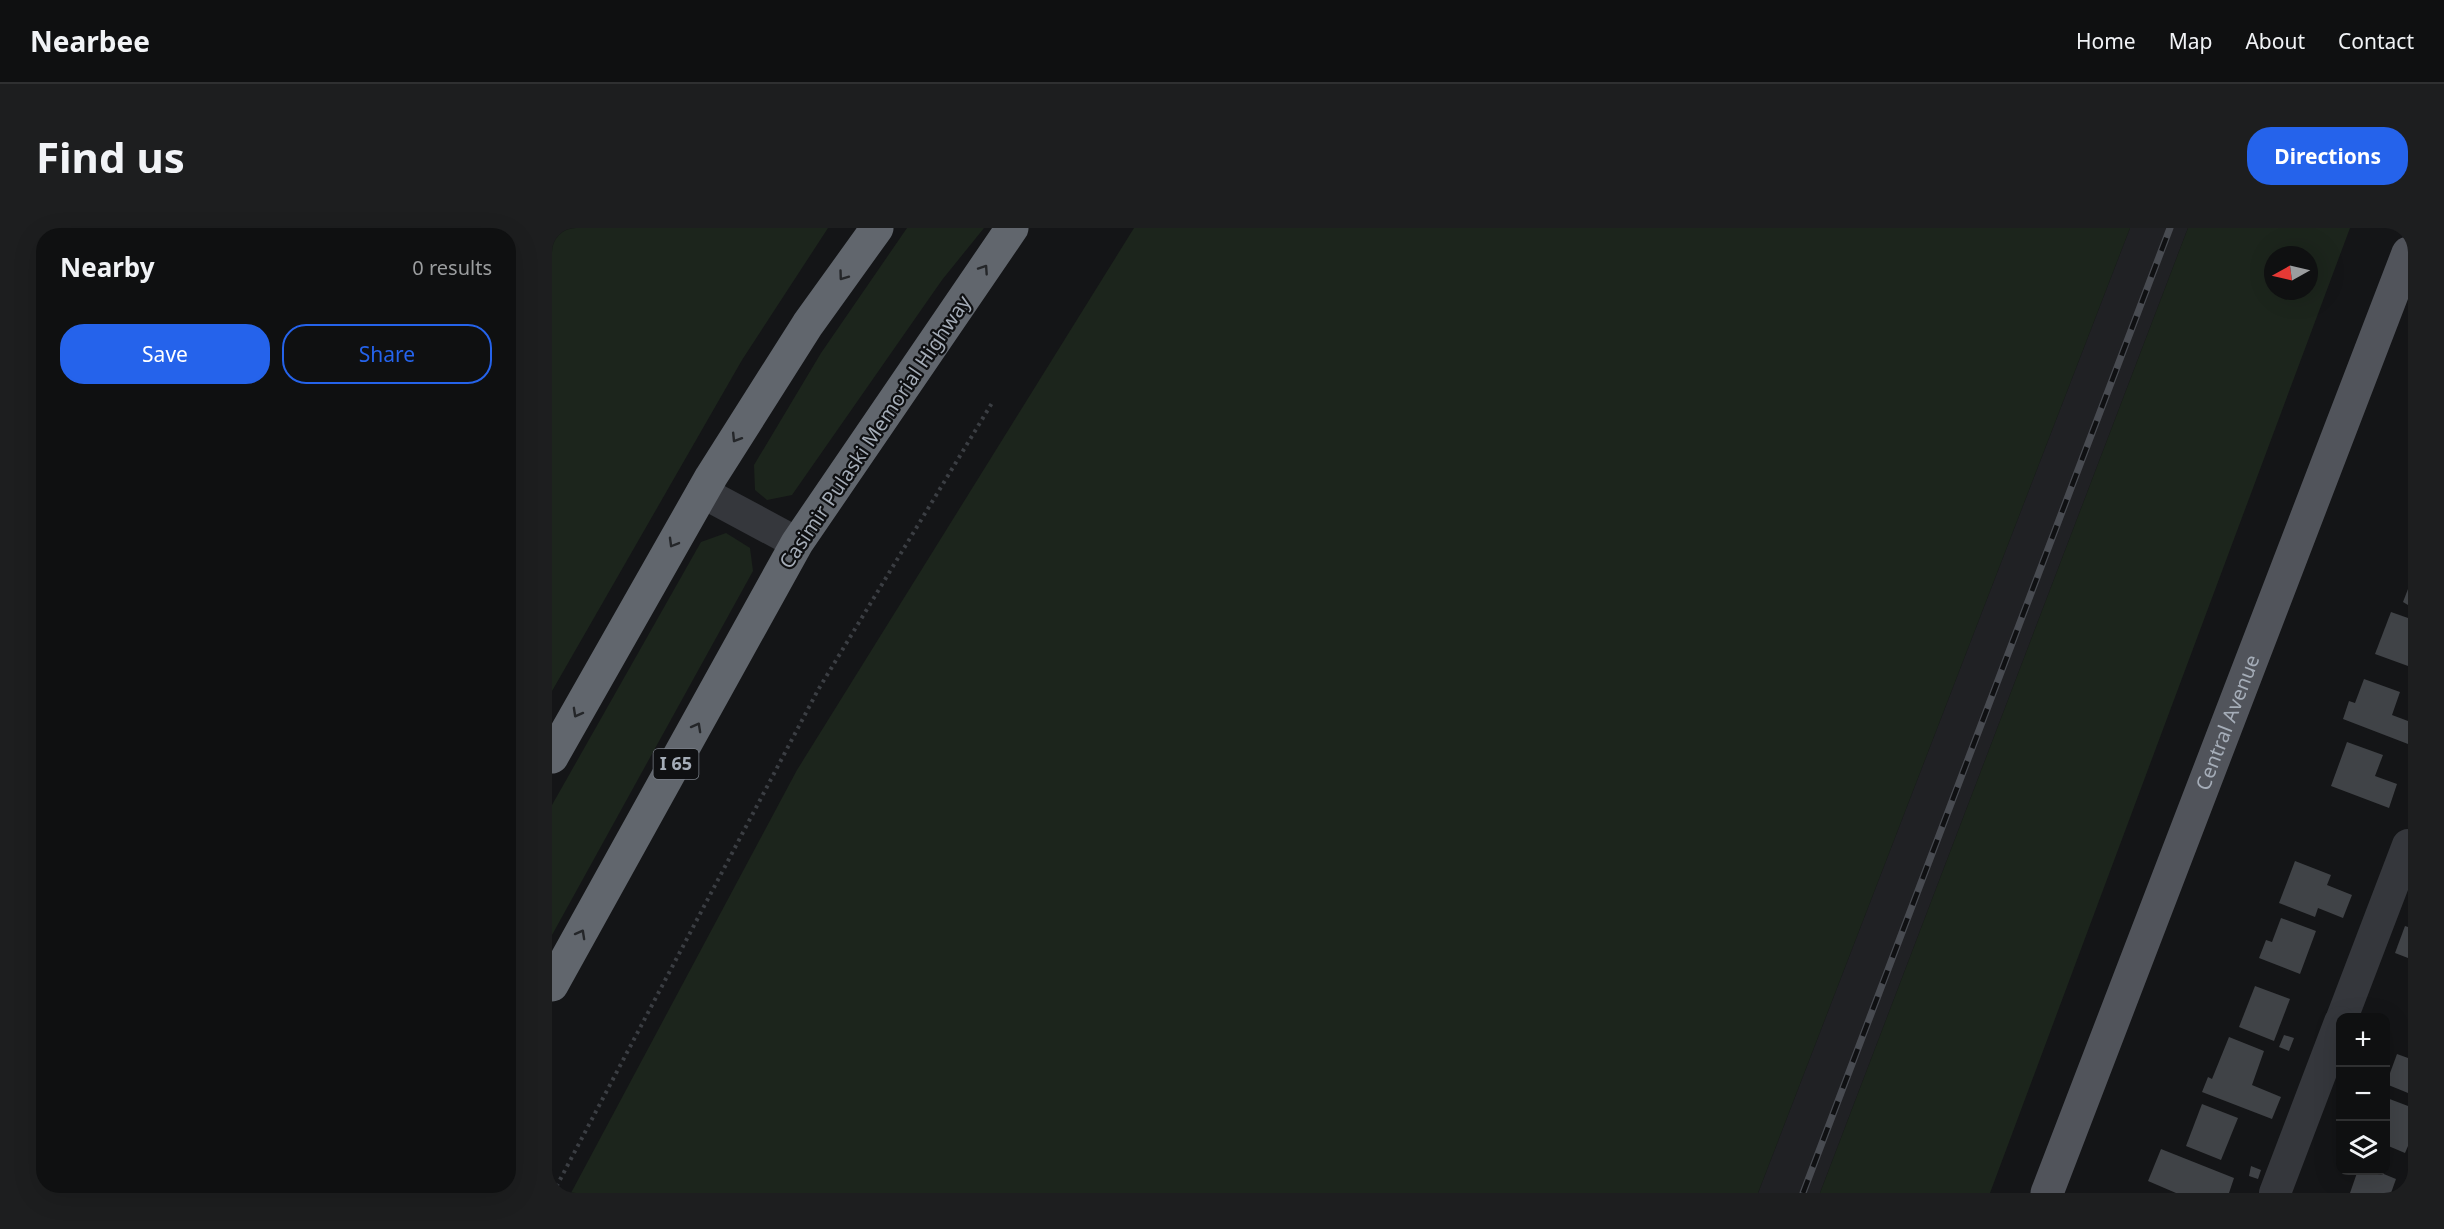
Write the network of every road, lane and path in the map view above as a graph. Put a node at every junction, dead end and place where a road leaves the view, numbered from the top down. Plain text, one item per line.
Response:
1 (877, 228) edge
2 (1012, 228) edge
3 (2407, 261) edge
4 (992, 403) dead end
5 (702, 492) junction
6 (797, 543) junction
7 (552, 757) edge
8 (2408, 845) edge
9 (552, 985) edge
10 (2344, 1013) edge
11 (2336, 1033) edge
12 (553, 1193) edge
13 (2047, 1193) edge
14 (2276, 1193) edge

1 -> 5 highway
6 -> 2 highway, Casimir Pulaski Memorial Highway / I 65
3 - 13 main road, Central Avenue
4 - 12 path
5 - 6 lane
5 -> 7 highway
9 -> 6 highway, Casimir Pulaski Memorial Highway / I 65
8 - 10 lane
11 - 14 lane

